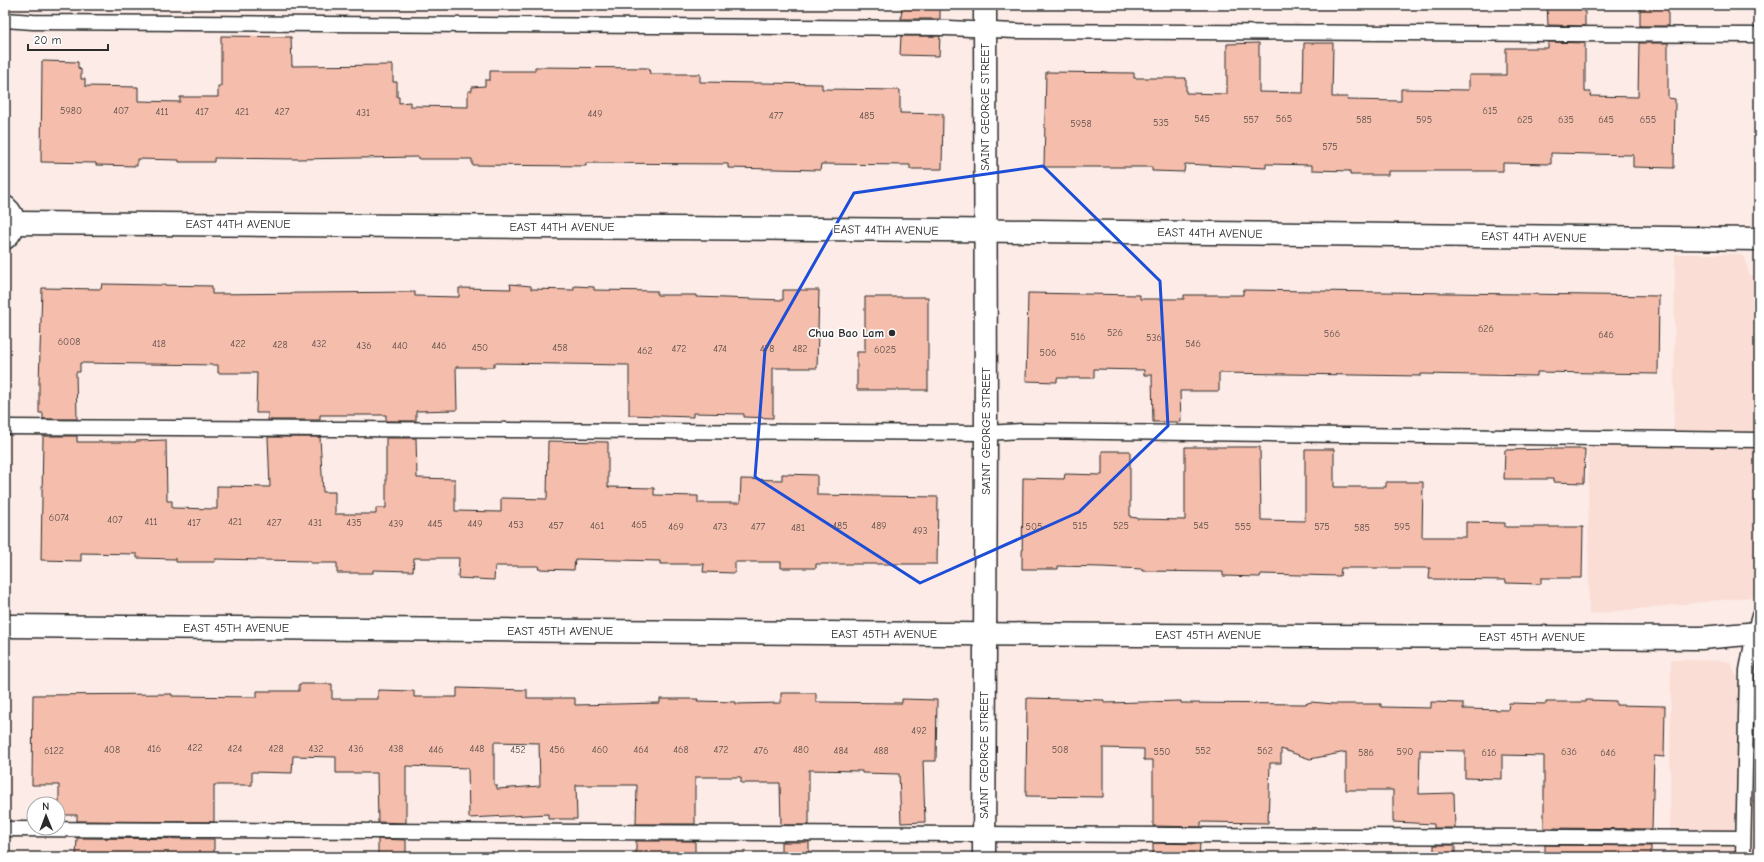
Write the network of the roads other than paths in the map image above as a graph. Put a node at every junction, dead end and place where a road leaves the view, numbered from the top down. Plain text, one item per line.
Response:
1 (985, 5) edge
2 (5, 20) edge
3 (985, 30) junction
4 (1759, 35) edge
5 (8, 223) edge
6 (986, 230) junction
7 (1759, 239) edge
8 (5, 427) edge
9 (986, 433) junction
10 (1759, 440) edge
11 (6, 626) edge
12 (1757, 628) edge
13 (984, 634) junction
14 (5, 829) edge
15 (984, 834) junction
16 (1742, 838) junction
17 (984, 857) edge
18 (1743, 857) edge

1 - 3 street, SAINT GEORGE STREET
2 - 3 lane
3 - 4 lane
3 - 6 street, SAINT GEORGE STREET
5 - 6 street, EAST 44TH AVENUE
6 - 7 street, EAST 44TH AVENUE
6 - 9 street, SAINT GEORGE STREET
8 - 9 lane
9 - 10 lane
9 - 13 street, SAINT GEORGE STREET
11 - 13 street, EAST 45TH AVENUE
12 - 13 street, EAST 45TH AVENUE
12 - 16 lane
13 - 15 street, SAINT GEORGE STREET
14 - 15 lane
15 - 16 lane
15 - 17 street, SAINT GEORGE STREET
16 - 18 lane

